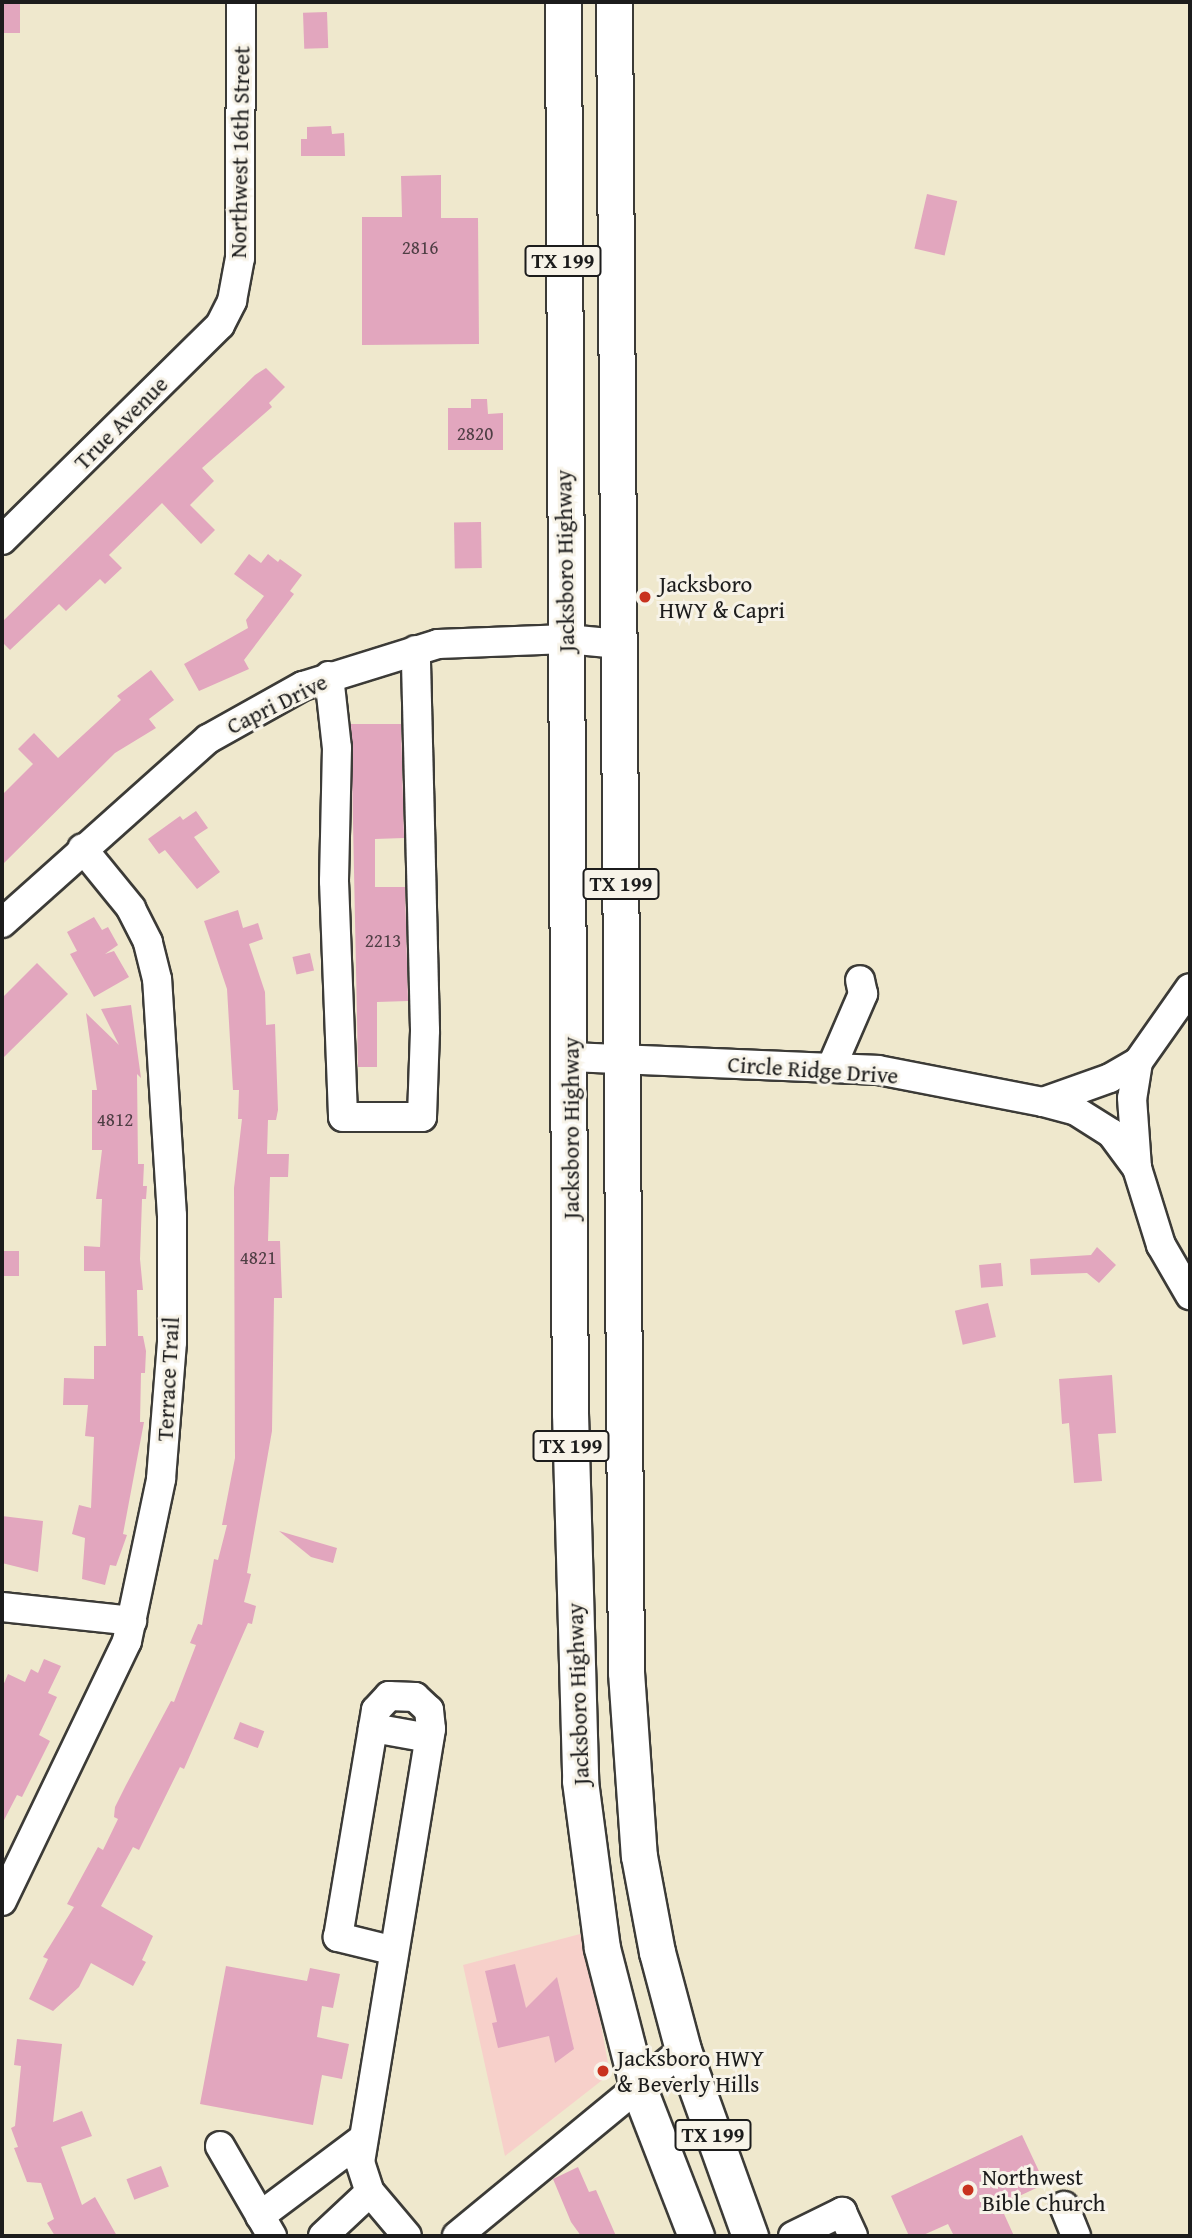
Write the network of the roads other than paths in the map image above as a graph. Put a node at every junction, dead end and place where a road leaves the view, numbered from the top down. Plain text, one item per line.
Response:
1 (241, 2) edge
2 (563, 2) edge
3 (614, 2) edge
4 (232, 301) joint
5 (2, 540) edge
6 (568, 639) junction
7 (619, 644) junction
8 (416, 650) junction
9 (329, 676) junction
10 (82, 848) junction
11 (2, 923) edge
12 (860, 980) dead end
13 (1190, 989) edge
14 (572, 1057) junction
15 (623, 1060) junction
16 (1138, 1062) junction
17 (831, 1068) junction
18 (1043, 1102) junction
19 (1137, 1168) junction
20 (1190, 1295) edge
21 (2, 1607) edge
22 (132, 1621) junction
23 (373, 1728) junction
24 (429, 1738) junction
25 (2, 1901) edge
26 (391, 1950) junction
27 (683, 2050) junction
28 (637, 2084) junction
29 (360, 2141) junction
30 (220, 2146) dead end
31 (370, 2192) junction
32 (1064, 2206) dead end
33 (266, 2226) edge
34 (323, 2236) edge
35 (407, 2236) edge
36 (457, 2236) edge
37 (696, 2236) edge
38 (750, 2236) edge
39 (793, 2236) edge
40 (853, 2236) edge
41 (1076, 2236) edge

1 - 4 street, Northwest 16th Street
2 - 6 main road, Jacksboro Highway / TX 199
3 - 7 main road, TX 199
4 - 5 street, True Avenue
6 - 7 street, Capri Drive
6 - 8 street, Capri Drive
6 - 14 main road, Jacksboro Highway / TX 199
7 - 15 main road, TX 199
8 - 9 street, Capri Drive
8 - 9 street
9 - 10 street, Capri Drive
10 - 11 street, Capri Drive
10 - 22 street, Terrace Trail
12 - 17 street
13 - 16 street
14 - 15 street, Circle Ridge Drive
14 - 28 main road, Jacksboro Highway / TX 199
15 - 17 street, Circle Ridge Drive
15 - 27 main road, TX 199
16 - 18 street
16 - 19 street
17 - 18 street, Circle Ridge Drive
18 - 19 street, Circle Ridge Drive
19 - 20 street
21 - 22 street
22 - 25 street, Terrace Trail
23 - 24 street
23 - 24 street
23 - 26 street
24 - 26 street
26 - 29 street
27 - 28 street
27 - 38 main road, TX 199
28 - 36 street
28 - 37 main road, Jacksboro Highway / TX 199
29 - 31 street
29 - 33 street
30 - 33 street
31 - 34 street
31 - 35 street
32 - 41 street
39 - 40 street

